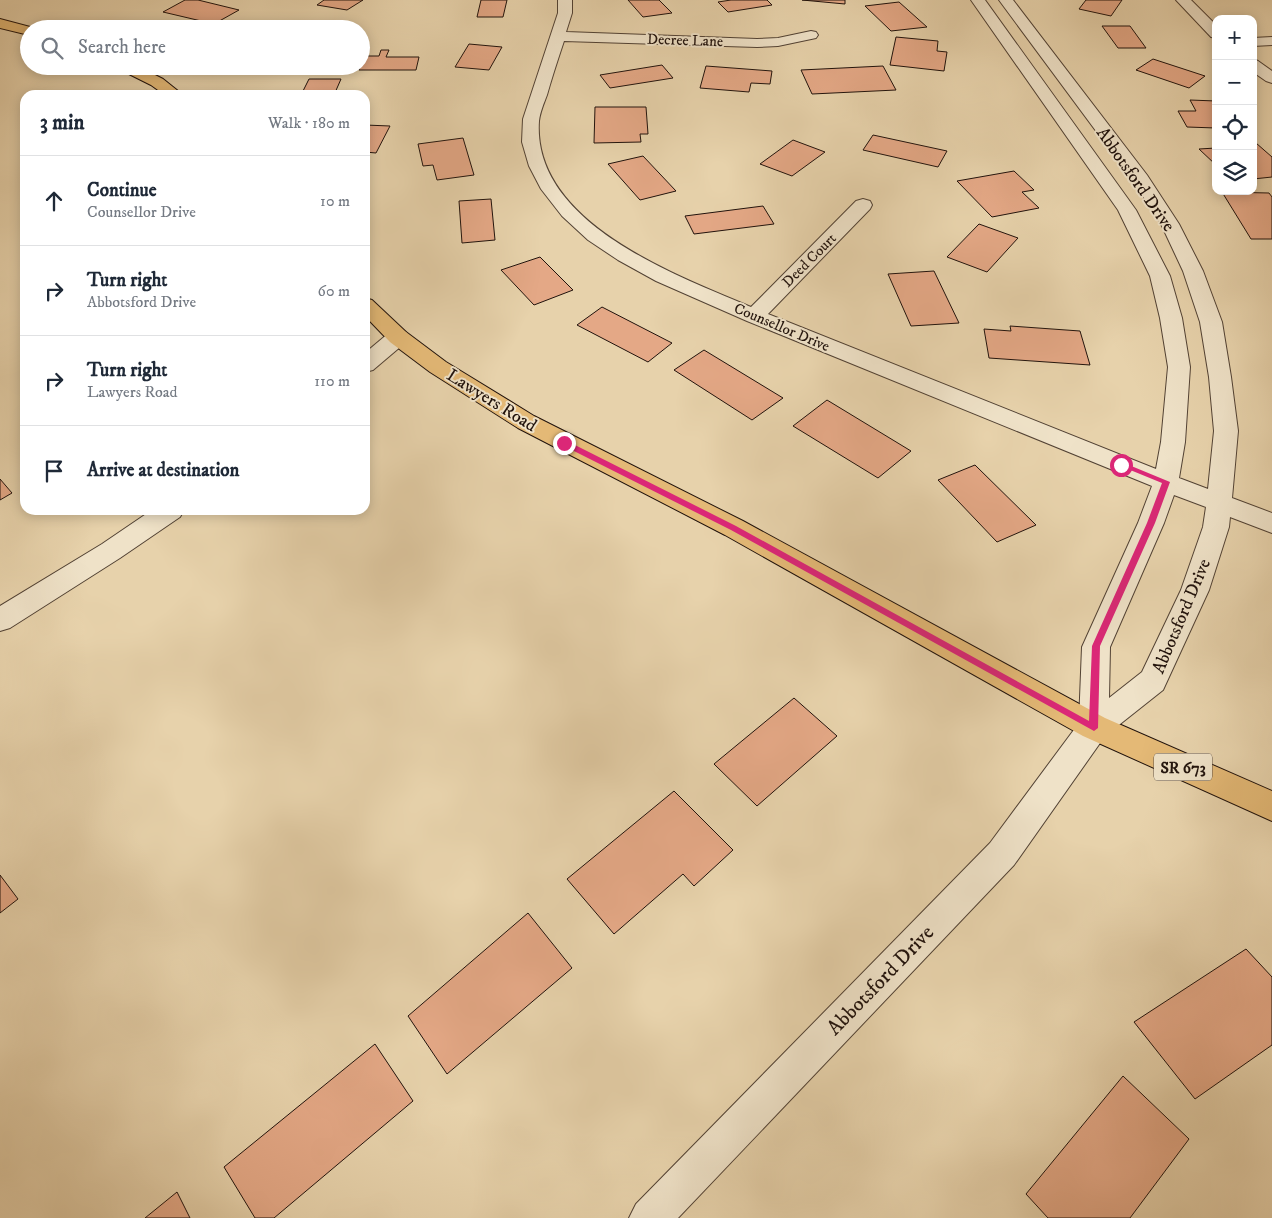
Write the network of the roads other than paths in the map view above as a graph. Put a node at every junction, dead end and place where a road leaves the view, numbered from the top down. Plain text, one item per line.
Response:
1 (565, 0) edge
2 (978, 0) edge
3 (1006, 0) edge
4 (1183, 0) edge
5 (0, 23) edge
6 (20, 29) edge
7 (1212, 30) edge
8 (811, 35) dead end
9 (558, 36) junction
10 (1272, 40) edge
11 (1257, 42) edge
12 (1257, 67) edge
13 (143, 75) edge
14 (1272, 78) edge
15 (168, 90) edge
16 (863, 205) dead end
17 (370, 309) edge
18 (754, 316) junction
19 (398, 337) junction
20 (370, 361) edge
21 (1166, 482) junction
22 (1219, 502) junction
23 (164, 515) edge
24 (1272, 523) edge
25 (0, 620) edge
26 (1094, 728) junction
27 (1272, 806) edge
28 (650, 1218) edge

1 - 9 street, Counsellor Drive
2 - 21 street, Abbotsford Drive
3 - 22 street, Abbotsford Drive
4 - 7 street
5 - 6 main road
8 - 9 street, Decree Lane
9 - 18 street, Counsellor Drive
10 - 11 street
12 - 14 street
13 - 15 main road
16 - 18 street, Deed Court
17 - 19 main road, Lawyers Road / SR 673
18 - 21 street, Counsellor Drive
19 - 20 street
19 - 26 main road, Lawyers Road / SR 673
21 - 22 street, Counsellor Drive
21 - 26 street, Abbotsford Drive
22 - 24 street, Counsellor Drive
22 - 26 street, Abbotsford Drive
23 - 25 street
26 - 27 main road, Lawyers Road / SR 673
26 - 28 street, Abbotsford Drive

